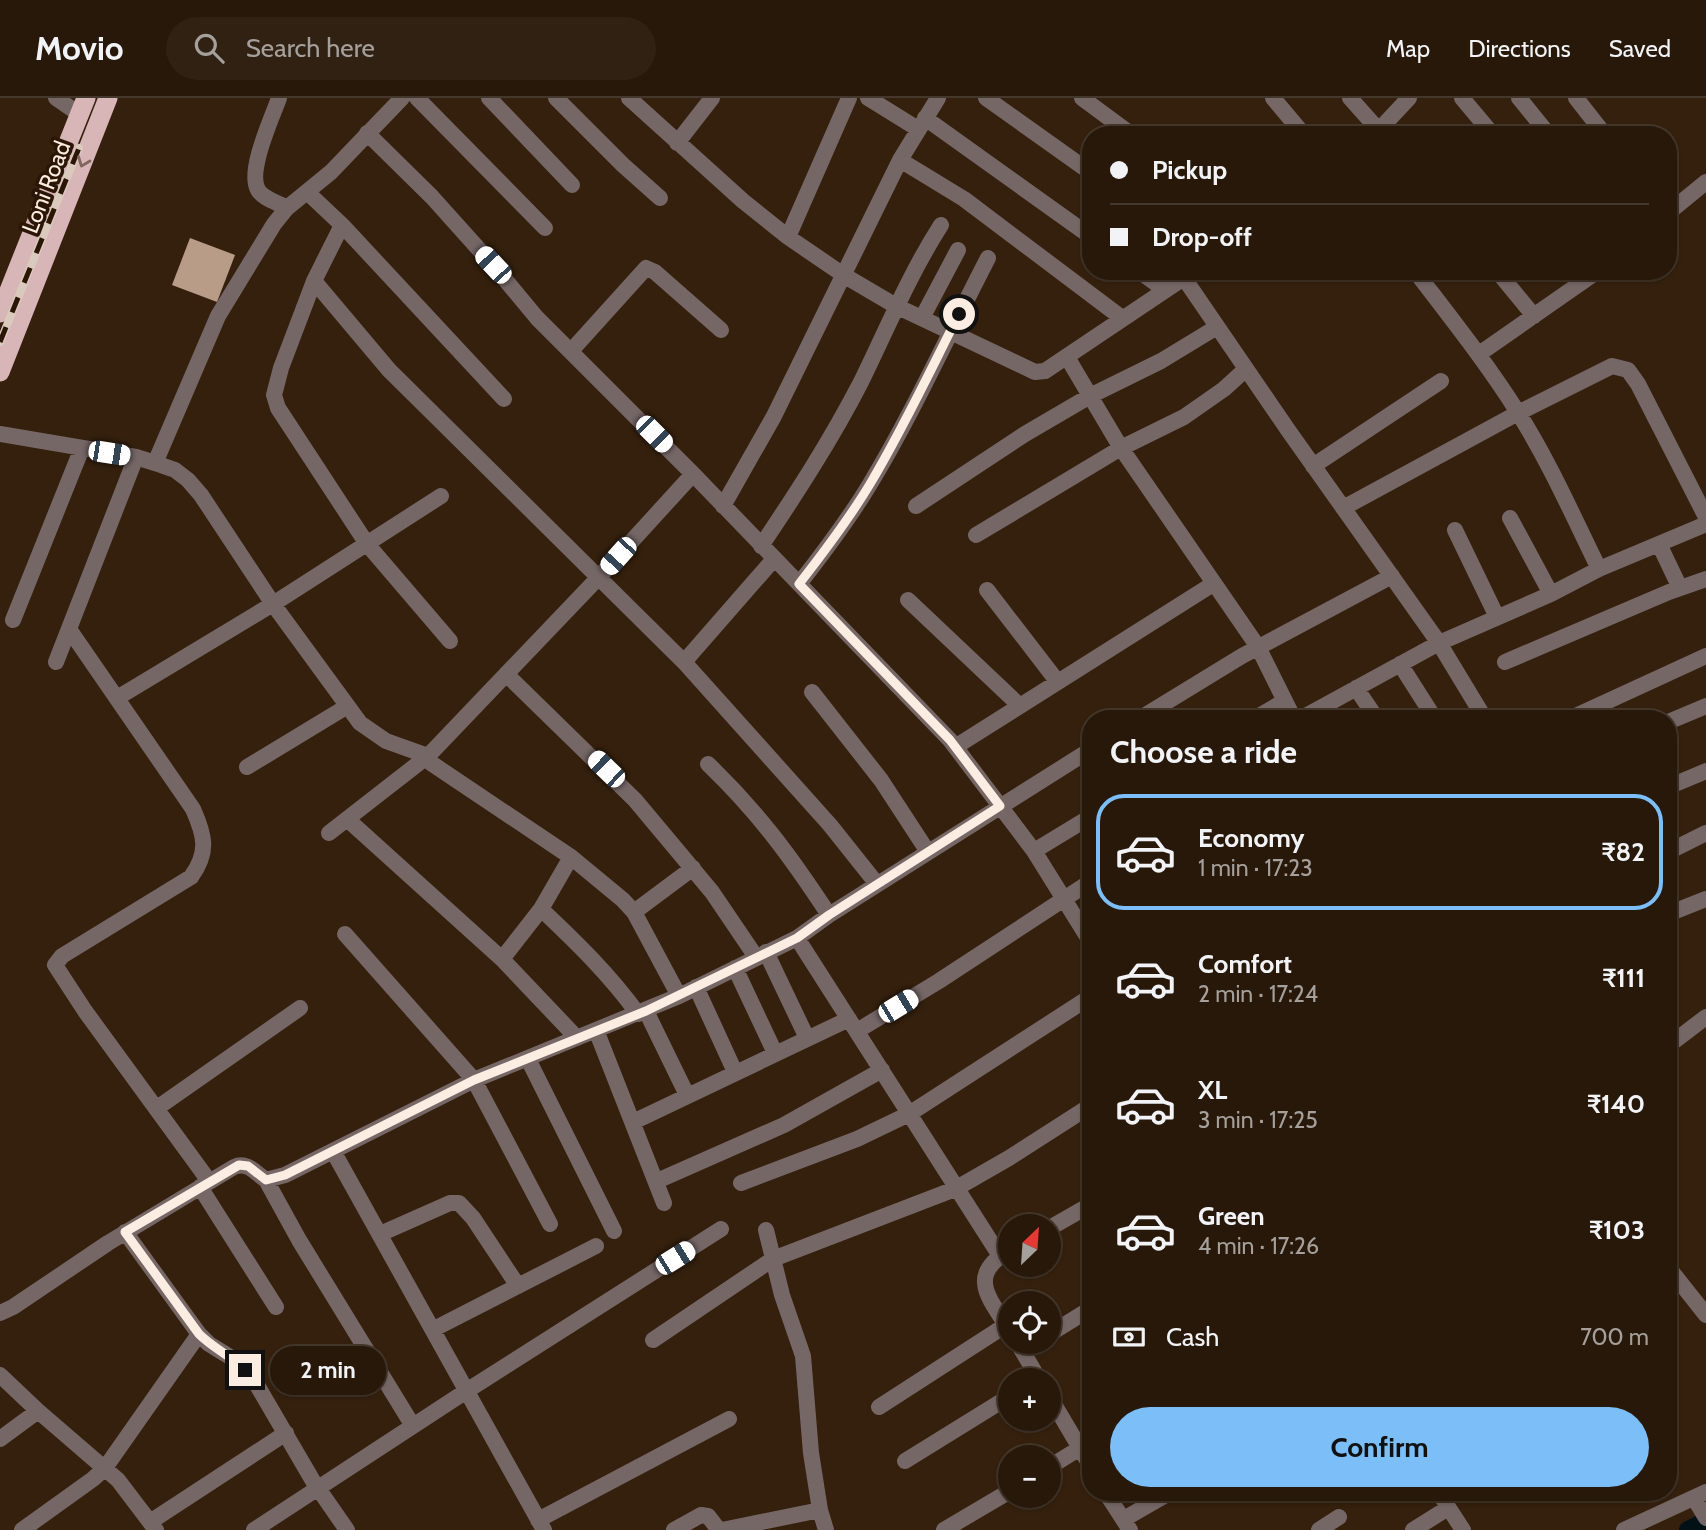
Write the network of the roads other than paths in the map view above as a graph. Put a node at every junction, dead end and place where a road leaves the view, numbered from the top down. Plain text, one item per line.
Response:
1 (56, 98) edge
2 (108, 98) edge
3 (279, 98) edge
4 (402, 98) edge
5 (417, 98) edge
6 (489, 98) edge
7 (556, 98) edge
8 (629, 98) edge
9 (712, 98) edge
10 (849, 98) edge
11 (868, 98) edge
12 (938, 98) edge
13 (986, 98) edge
14 (1082, 98) edge
15 (1273, 98) edge
16 (1350, 98) edge
17 (1409, 98) edge
18 (1462, 98) edge
19 (1519, 98) edge
20 (1576, 98) edge
21 (83, 106) edge
22 (921, 123) junction
23 (1120, 126) edge
24 (1296, 126) edge
25 (1376, 126) edge
26 (1386, 126) edge
27 (1485, 126) edge
28 (1542, 126) edge
29 (1598, 126) edge
30 (368, 132) junction
31 (677, 143) junction
32 (900, 160) junction
33 (1082, 166) edge
34 (1706, 181) edge
35 (572, 185) dead end
36 (307, 192) junction
37 (660, 198) dead end
38 (1677, 205) edge
39 (287, 208) junction
40 (342, 225) junction
41 (941, 226) dead end
42 (545, 228) dead end
43 (1082, 231) edge
44 (788, 237) junction
45 (958, 250) dead end
46 (988, 258) dead end
47 (845, 276) junction
48 (1151, 280) edge
49 (1181, 280) edge
50 (1192, 280) edge
51 (1422, 280) edge
52 (1504, 280) edge
53 (1585, 280) edge
54 (314, 281) junction
55 (1165, 290) junction
56 (896, 306) junction
57 (0, 313) edge
58 (1534, 316) junction
59 (922, 318) junction
60 (1122, 318) junction
61 (1217, 327) junction
62 (721, 330) dead end
63 (951, 331) junction
64 (571, 351) junction
65 (1479, 354) junction
66 (1067, 357) junction
67 (1246, 369) junction
68 (0, 372) edge
69 (1441, 381) dead end
70 (1090, 396) junction
71 (504, 399) dead end
72 (1518, 412) junction
73 (0, 434) edge
74 (82, 448) junction
75 (1121, 448) junction
76 (136, 457) junction
77 (155, 463) junction
78 (1313, 466) junction
79 (693, 474) junction
80 (441, 496) dead end
81 (723, 506) junction
82 (916, 506) dead end
83 (1343, 508) junction
84 (1706, 517) edge
85 (1510, 518) dead end
86 (1706, 524) edge
87 (1455, 530) dead end
88 (976, 534) dead end
89 (368, 544) junction
90 (1659, 544) junction
91 (761, 546) junction
92 (774, 559) junction
93 (1599, 569) junction
94 (1392, 576) junction
95 (599, 577) junction
96 (1706, 579) edge
97 (799, 584) junction
98 (1213, 584) junction
99 (1680, 588) junction
100 (987, 590) dead end
101 (1551, 594) junction
102 (908, 600) dead end
103 (273, 604) junction
104 (1497, 617) junction
105 (13, 620) dead end
106 (69, 629) junction
107 (450, 641) dead end
108 (1439, 643) junction
109 (1258, 647) junction
110 (1706, 656) edge
111 (56, 662) dead end
112 (684, 662) junction
113 (1505, 663) dead end
114 (1400, 664) junction
115 (506, 674) junction
116 (1057, 681) junction
117 (1356, 688) junction
118 (812, 692) dead end
119 (117, 698) junction
120 (1283, 702) junction
121 (1019, 705) junction
122 (1706, 706) edge
123 (346, 707) junction
124 (1154, 710) edge
125 (1269, 710) edge
126 (1288, 710) edge
127 (1316, 710) edge
128 (1371, 710) edge
129 (1429, 710) edge
130 (1480, 710) edge
131 (1589, 710) edge
132 (1677, 718) edge
133 (955, 747) junction
134 (1082, 755) edge
135 (428, 756) junction
136 (708, 764) dead end
137 (247, 767) dead end
138 (1706, 771) edge
139 (1677, 783) edge
140 (1000, 806) junction
141 (347, 819) junction
142 (1082, 822) edge
143 (1706, 833) edge
144 (329, 834) dead end
145 (1677, 848) edge
146 (1034, 851) junction
147 (928, 852) junction
148 (571, 856) junction
149 (693, 868) junction
150 (877, 884) junction
151 (1082, 887) edge
152 (1064, 898) junction
153 (1706, 899) edge
154 (541, 909) junction
155 (1677, 910) edge
156 (634, 912) junction
157 (829, 915) junction
158 (1082, 927) edge
159 (345, 934) dead end
160 (797, 938) junction
161 (761, 954) junction
162 (502, 959) junction
163 (734, 968) junction
164 (696, 987) junction
165 (679, 996) junction
166 (1082, 1002) edge
167 (300, 1008) dead end
168 (643, 1012) junction
169 (1706, 1017) edge
170 (853, 1025) junction
171 (596, 1030) junction
172 (577, 1038) junction
173 (807, 1038) junction
174 (1677, 1039) edge
175 (775, 1053) junction
176 (528, 1059) junction
177 (882, 1070) junction
178 (735, 1072) junction
179 (474, 1080) junction
180 (687, 1095) junction
181 (157, 1108) junction
182 (1082, 1111) edge
183 (909, 1114) junction
184 (633, 1122) junction
185 (333, 1151) junction
186 (266, 1180) junction
187 (657, 1181) junction
188 (741, 1183) dead end
189 (205, 1184) junction
190 (955, 1189) junction
191 (664, 1203) dead end
192 (1082, 1210) edge
193 (1061, 1222) edge
194 (550, 1224) dead end
195 (721, 1229) dead end
196 (766, 1230) dead end
197 (614, 1231) dead end
198 (125, 1232) junction
199 (380, 1234) junction
200 (998, 1244) edge
201 (596, 1246) dead end
202 (998, 1258) edge
203 (773, 1259) junction
204 (1677, 1278) edge
205 (518, 1286) junction
206 (276, 1307) dead end
207 (998, 1312) edge
208 (0, 1313) edge
209 (1082, 1314) edge
210 (1706, 1315) edge
211 (1061, 1327) edge
212 (434, 1329) junction
213 (199, 1334) junction
214 (998, 1334) edge
215 (653, 1340) dead end
216 (0, 1375) edge
217 (468, 1390) junction
218 (998, 1403) edge
219 (879, 1407) dead end
220 (37, 1411) junction
221 (1061, 1416) edge
222 (729, 1419) dead end
223 (414, 1426) junction
224 (286, 1433) junction
225 (0, 1439) edge
226 (1080, 1448) junction
227 (1082, 1451) edge
228 (1061, 1460) edge
229 (905, 1461) dead end
230 (105, 1468) junction
231 (318, 1488) junction
232 (998, 1498) edge
233 (1111, 1501) edge
234 (1158, 1501) edge
235 (1444, 1501) edge
236 (1701, 1504) edge
237 (1448, 1508) junction
238 (820, 1510) junction
239 (1339, 1517) dead end
240 (541, 1525) edge
241 (1127, 1525) edge
242 (153, 1526) edge
243 (22, 1530) edge
244 (254, 1530) edge
245 (347, 1530) edge
246 (674, 1530) edge
247 (826, 1530) edge
248 (944, 1530) edge
249 (1319, 1530) edge
250 (1413, 1530) edge
251 (1463, 1530) edge
252 (1624, 1530) edge

1 - 21 street
2 -> 68 highway, Loni Road
3 - 39 street
4 - 30 street
5 - 42 street
6 - 35 street
7 - 37 street
8 - 31 street
9 - 31 street
10 - 44 street
11 - 22 street
12 - 22 street
13 - 33 street
14 - 23 street
15 - 24 street
16 - 25 street
17 - 26 street
18 - 27 street
19 - 28 street
20 - 29 street
21 - 57 highway, Loni Road
22 - 32 street
22 - 43 street
30 - 36 street
30 - 64 street
31 - 44 street
32 - 47 street
32 - 60 street
34 - 38 street
36 - 39 street
36 - 40 street
39 - 77 street
40 - 54 street
40 - 71 street
41 - 56 street
44 - 47 street
45 - 59 street
46 - 63 street
47 - 56 street
47 - 81 street
48 - 55 street
49 - 55 street
50 - 61 street
51 - 65 street
52 - 58 street
53 - 58 street
54 - 89 street
54 - 95 street
55 - 60 street
56 - 59 street
56 - 91 street
58 - 65 street
59 - 63 street
60 - 66 street
61 - 67 street
61 - 70 street
62 - 64 street
63 - 66 street
63 - 97 street
64 - 79 street
65 - 72 street
66 - 70 street
67 - 75 street
67 - 78 street
69 - 78 street
70 - 75 street
70 - 82 street
72 - 83 street
72 - 84 street
72 - 93 street
73 - 74 street
74 - 76 street
74 - 105 street
75 - 88 street
75 - 98 street
76 - 77 street
76 - 106 street
77 - 103 street
78 - 83 street
79 - 81 street
79 - 95 street
80 - 89 street
81 - 91 street
83 - 94 street
85 - 101 street
86 - 90 street
87 - 104 street
89 - 103 street
89 - 107 street
90 - 93 street
90 - 99 street
91 - 92 street
92 - 97 street
92 - 112 street
93 - 101 street
94 - 108 street
94 - 109 street
95 - 112 street
95 - 115 street
96 - 99 street
97 - 133 street
98 - 109 street
98 - 116 street
99 - 113 street
100 - 116 street
101 - 104 street
102 - 121 street
103 - 119 street
103 - 123 street
104 - 108 street
106 - 111 street
106 - 119 street
108 - 114 street
108 - 130 street
109 - 120 street
109 - 124 street
110 - 131 street
112 - 150 street
114 - 117 street
114 - 129 street
115 - 135 street
115 - 149 street
116 - 121 street
117 - 127 street
117 - 128 street
118 - 147 street
119 - 181 street
120 - 125 street
120 - 126 street
121 - 133 street
122 - 132 street
123 - 135 street
123 - 137 street
133 - 140 street
134 - 140 street
135 - 141 street
135 - 148 street
136 - 157 street
138 - 139 street
140 - 146 street
140 - 147 street
141 - 144 street
141 - 162 street
142 - 146 street
143 - 145 street
146 - 152 street
147 - 150 street
148 - 154 street
148 - 156 street
149 - 156 street
149 - 161 street
150 - 157 street
151 - 152 street
152 - 158 street
152 - 170 street
153 - 155 street
154 - 162 street
154 - 168 street
156 - 165 street
157 - 160 street
159 - 179 street
160 - 161 street
160 - 170 street
161 - 163 street
161 - 173 street
162 - 172 street
163 - 164 street
163 - 175 street
164 - 165 street
164 - 178 street
165 - 168 street
166 - 183 street
167 - 181 street
168 - 171 street
168 - 180 street
169 - 174 street
170 - 173 street
170 - 177 street
171 - 172 street
171 - 184 street
172 - 176 street
173 - 175 street
175 - 178 street
176 - 179 street
176 - 197 street
177 - 183 street
177 - 187 street
178 - 180 street
179 - 185 street
179 - 194 street
180 - 184 street
181 - 189 street
182 - 190 street
183 - 188 street
183 - 190 street
184 - 187 street
185 - 186 street
185 - 199 street
186 - 189 street
186 - 223 street
187 - 191 street
189 - 198 street
189 - 206 street
190 - 200 street
190 - 203 street
192 - 193 street
195 - 217 street
196 - 203 street
198 - 208 street
198 - 213 street
199 - 205 street
199 - 212 street
201 - 205 street
202 - 207 street
203 - 215 street
203 - 238 street
204 - 210 street
205 - 212 street
209 - 211 street
212 - 217 street
213 - 224 street
213 - 230 street
214 - 219 street
216 - 220 street
217 - 223 street
217 - 240 street
218 - 229 street
220 - 225 street
220 - 230 street
221 - 226 street
222 - 240 street
223 - 231 street
224 - 231 street
224 - 242 street
226 - 227 street
226 - 228 street
230 - 242 street
230 - 243 street
231 - 244 street
231 - 245 street
232 - 248 street
233 - 241 street
234 - 241 street
235 - 237 street
236 - 252 street
237 - 250 street
237 - 251 street
238 - 246 street
238 - 247 street
239 - 249 street

